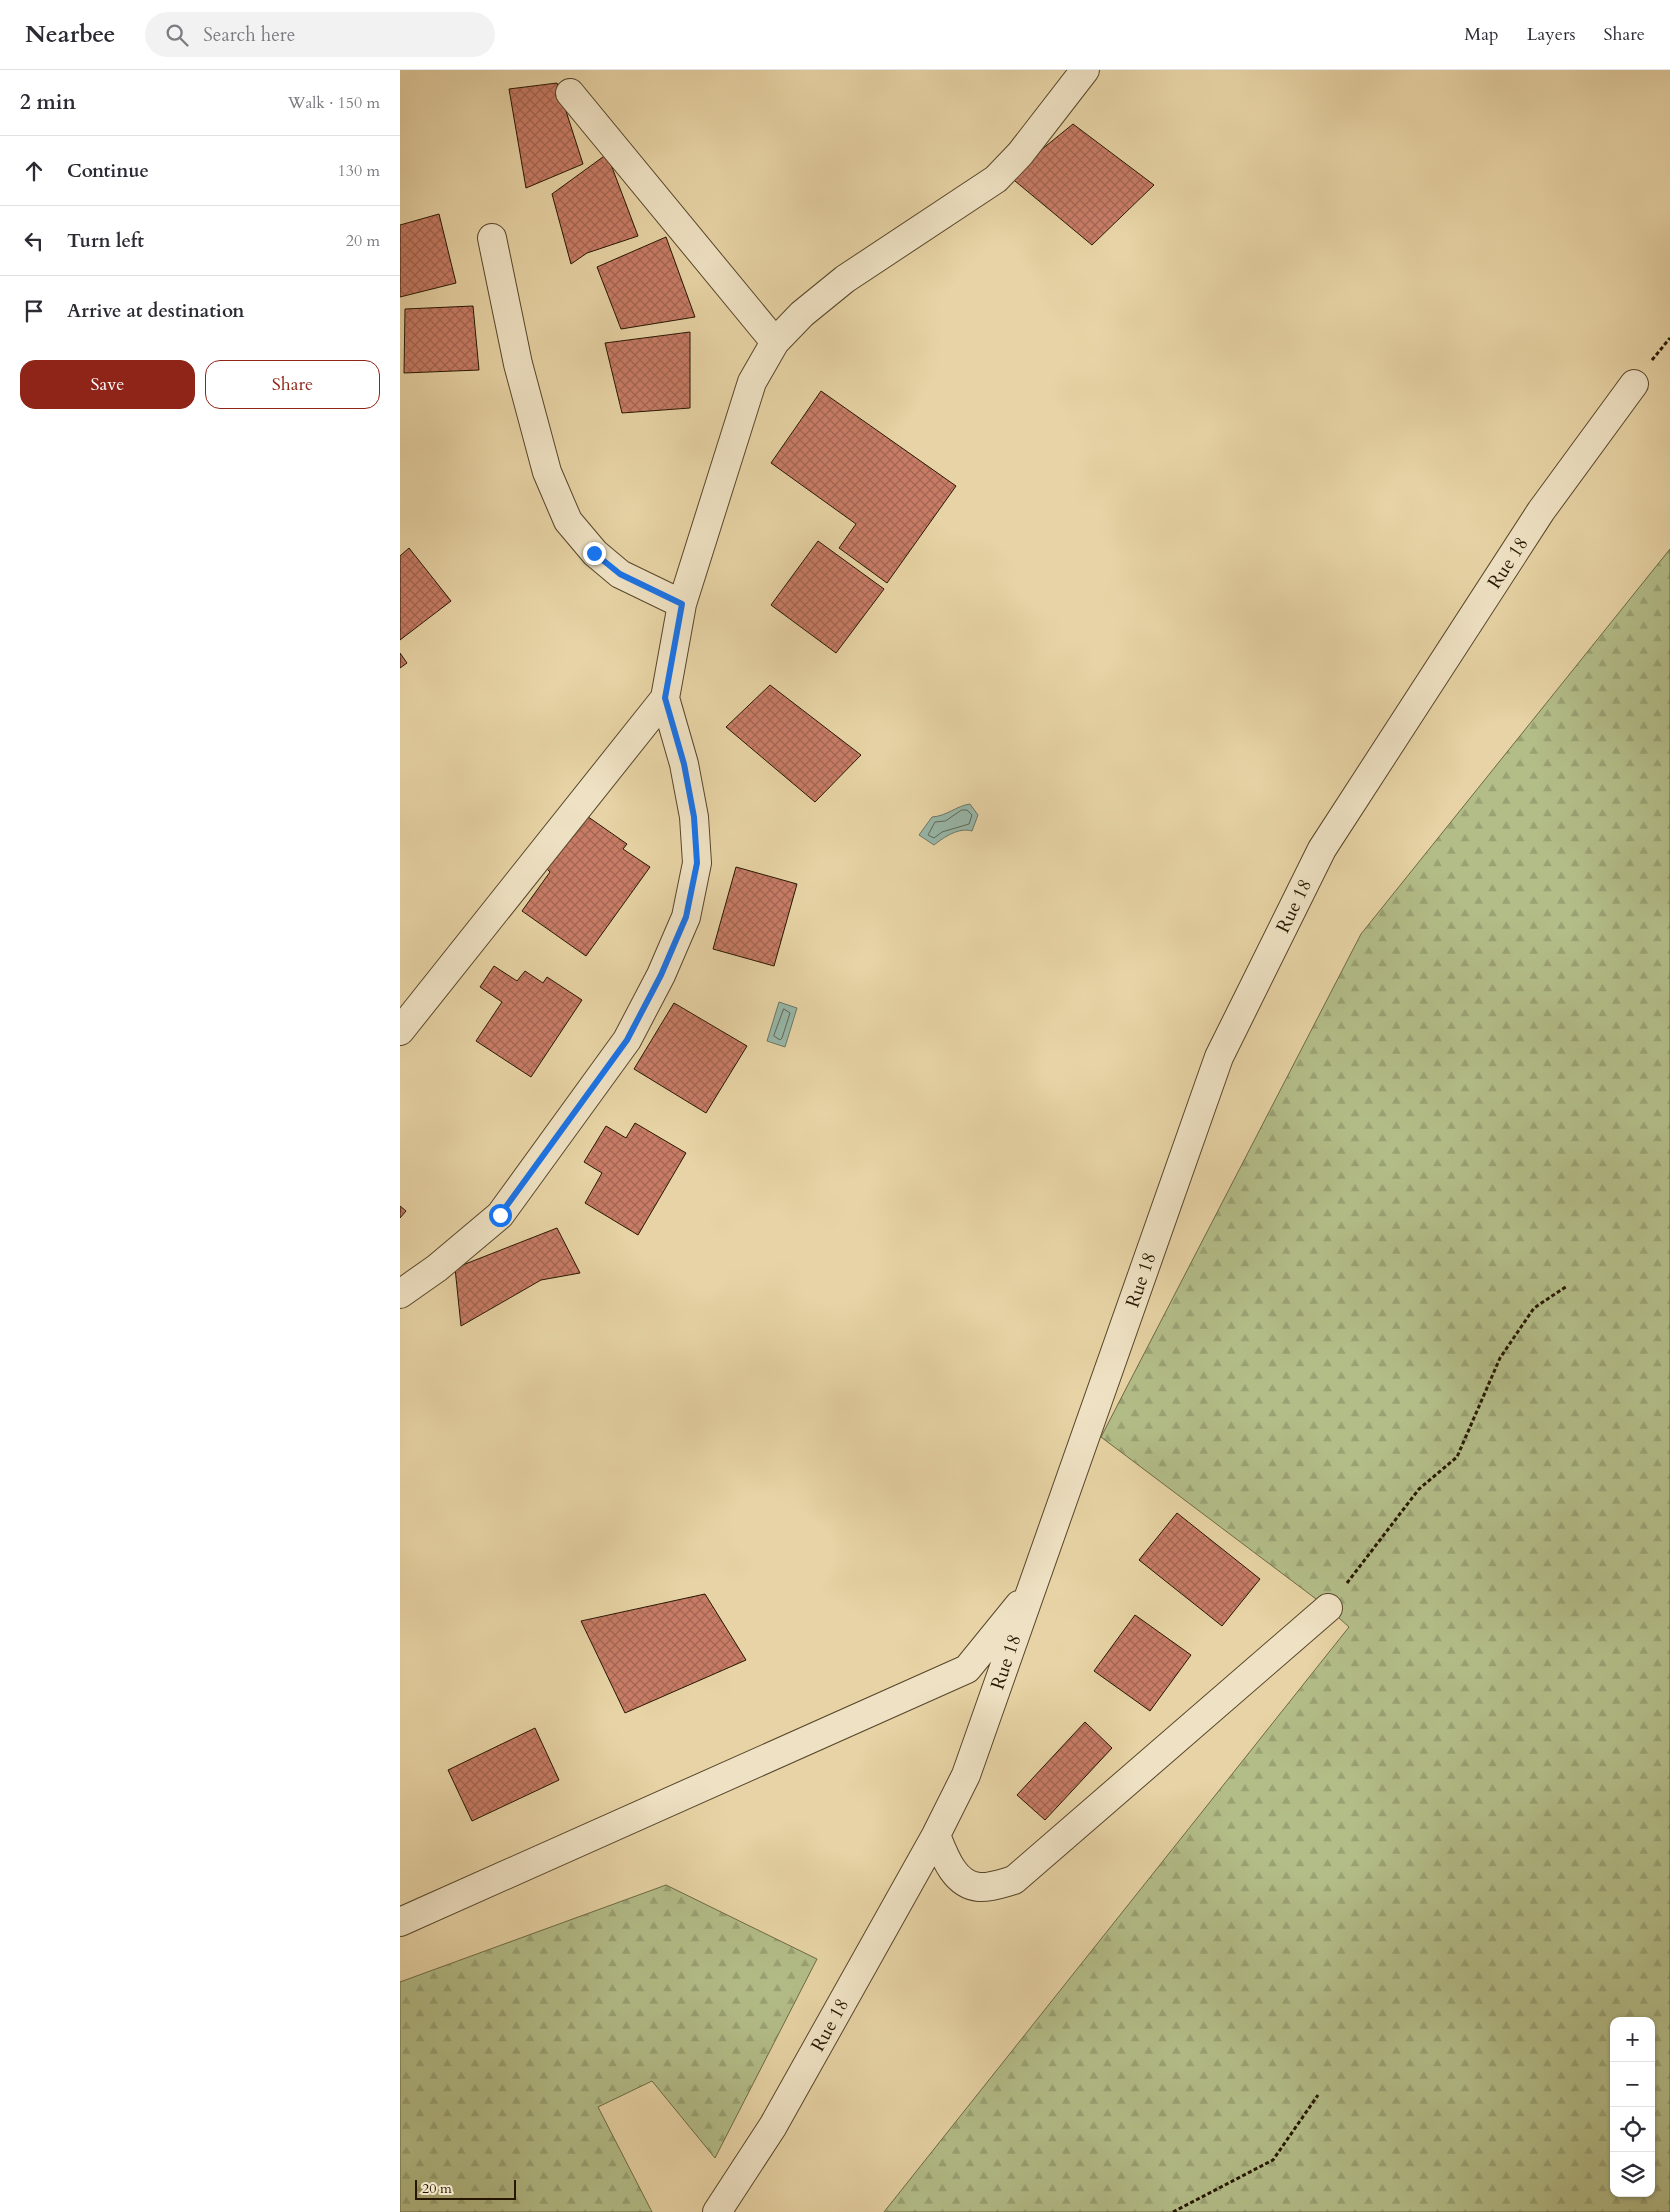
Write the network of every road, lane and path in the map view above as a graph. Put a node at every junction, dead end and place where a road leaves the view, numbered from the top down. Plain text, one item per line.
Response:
1 (1085, 70) edge
2 (570, 93) dead end
3 (492, 238) dead end
4 (775, 342) junction
5 (1634, 384) dead end
6 (682, 604) junction
7 (665, 698) junction
8 (400, 1031) edge
9 (1566, 1286) dead end
10 (400, 1294) edge
11 (1031, 1590) junction
12 (1328, 1608) joint
13 (936, 1835) junction
14 (400, 1922) edge
15 (1318, 2095) dead end
16 (717, 2212) edge
17 (1173, 2212) edge

1 - 4 street
2 - 4 street
3 - 6 street
4 - 6 street
5 - 11 street, Rue 18
6 - 7 street
7 - 8 street
7 - 10 street
9 - 12 path
11 - 13 street, Rue 18
11 - 14 street
12 - 13 street
13 - 16 street, Rue 18
15 - 17 path

